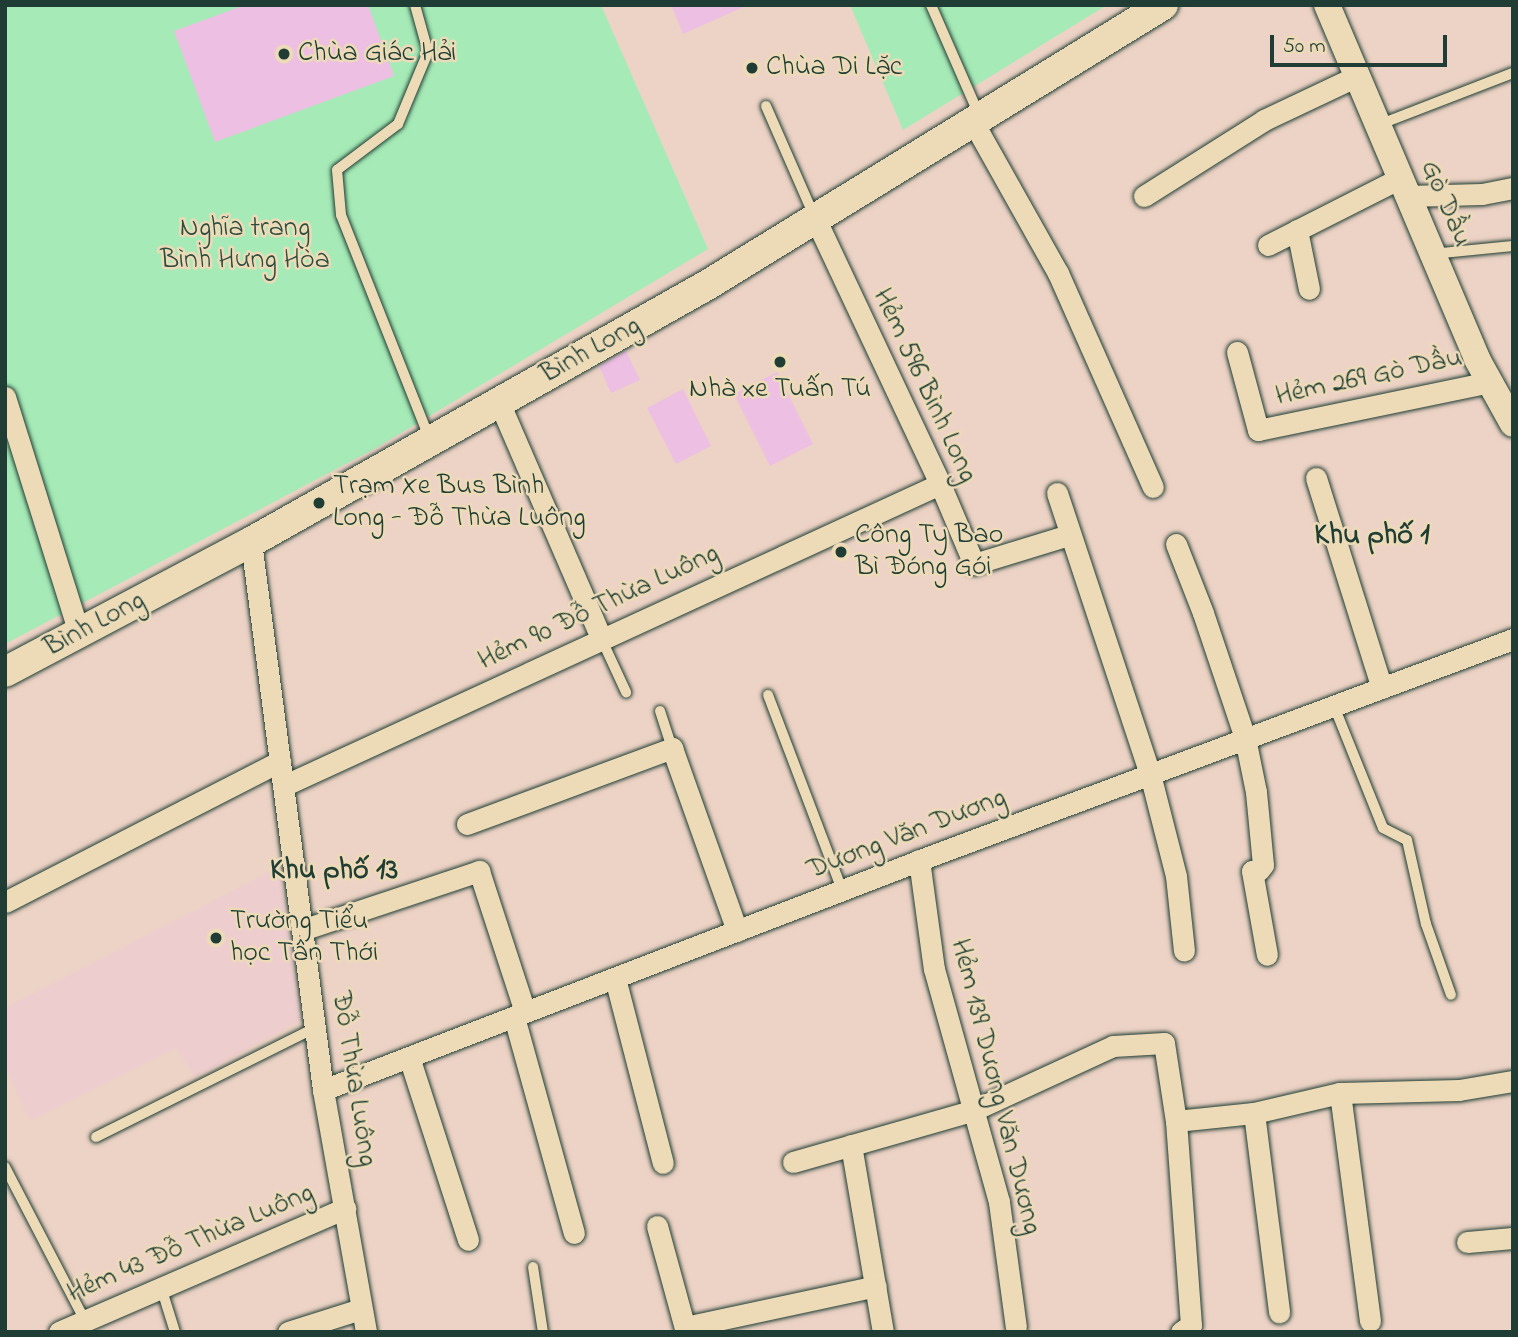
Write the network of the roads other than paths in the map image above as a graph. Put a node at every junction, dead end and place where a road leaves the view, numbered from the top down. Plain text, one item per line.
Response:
1 (415, 5) edge
2 (931, 5) edge
3 (1163, 5) edge
4 (1327, 5) edge
5 (1513, 73) edge
6 (1357, 76) junction
7 (766, 106) dead end
8 (976, 119) junction
9 (1378, 125) junction
10 (1404, 187) junction
11 (1513, 188) edge
12 (1144, 196) dead end
13 (815, 218) junction
14 (1297, 230) junction
15 (1268, 244) dead end
16 (1513, 246) edge
17 (1432, 254) junction
18 (1309, 289) dead end
19 (1237, 352) dead end
20 (1489, 382) junction
21 (5, 397) edge
22 (499, 402) junction
23 (1513, 424) edge
24 (430, 440) junction
25 (1316, 478) dead end
26 (940, 484) junction
27 (1153, 487) dead end
28 (1057, 493) dead end
29 (1069, 535) junction
30 (251, 541) junction
31 (1176, 544) dead end
32 (79, 633) junction
33 (601, 638) junction
34 (1513, 639) edge
35 (5, 673) edge
36 (1382, 688) junction
37 (626, 692) dead end
38 (768, 695) dead end
39 (1334, 706) junction
40 (660, 711) dead end
41 (1245, 738) junction
42 (672, 748) junction
43 (280, 761) junction
44 (1150, 774) junction
45 (284, 786) junction
46 (467, 824) dead end
47 (919, 860) junction
48 (842, 890) junction
49 (5, 902) edge
50 (302, 930) junction
51 (737, 930) junction
52 (1184, 951) dead end
53 (1268, 955) dead end
54 (615, 978) junction
55 (1451, 995) dead end
56 (520, 1015) junction
57 (315, 1028) junction
58 (409, 1057) junction
59 (1513, 1081) edge
60 (323, 1090) junction
61 (1339, 1093) junction
62 (974, 1110) junction
63 (1254, 1113) junction
64 (1176, 1121) junction
65 (96, 1137) dead end
66 (851, 1145) junction
67 (793, 1162) dead end
68 (663, 1163) dead end
69 (5, 1167) edge
70 (345, 1208) junction
71 (657, 1226) dead end
72 (574, 1233) dead end
73 (1513, 1238) edge
74 (468, 1240) dead end
75 (1467, 1241) dead end
76 (533, 1267) dead end
77 (876, 1286) junction
78 (162, 1287) junction
79 (361, 1309) junction
80 (1279, 1312) dead end
81 (85, 1321) junction
82 (1370, 1321) dead end
83 (1016, 1326) dead end
84 (685, 1329) edge
85 (60, 1332) edge
86 (174, 1332) edge
87 (288, 1332) edge
88 (366, 1332) edge
89 (543, 1332) edge
90 (883, 1332) edge
91 (1181, 1332) edge

1 - 24 lane
2 - 8 lane
3 - 8 main road, Bình Long
4 - 6 street, Gò Dầu
5 - 9 lane
6 - 9 street, Gò Dầu
6 - 12 street
7 - 13 lane
8 - 13 main road, Bình Long
8 - 27 street
9 - 10 street, Gò Dầu
10 - 11 street
10 - 14 street
10 - 17 street, Gò Dầu
13 - 22 main road, Bình Long
13 - 26 street, Hẻm 596 Bình Long
14 - 15 street
14 - 18 street
16 - 17 lane
17 - 20 street, Gò Dầu
19 - 20 street, Hẻm 269 Gò Dầu
20 - 23 street, Gò Dầu
21 - 32 street
22 - 24 main road, Bình Long
22 - 33 street
24 - 30 main road, Bình Long
25 - 36 street
26 - 29 street, Hẻm 596 Bình Long
26 - 33 street, Hẻm 90 Đỗ Thừa Luông
28 - 29 street
29 - 44 street
30 - 32 main road, Bình Long
30 - 43 street, Đỗ Thừa Luông
31 - 41 street
32 - 35 main road, Bình Long
33 - 37 lane
33 - 45 street, Hẻm 90 Đỗ Thừa Luông
34 - 36 street, Dương Văn Dương
36 - 39 street, Dương Văn Dương
38 - 48 lane
39 - 41 street, Dương Văn Dương
39 - 55 lane
40 - 42 lane
41 - 44 street, Dương Văn Dương
41 - 53 street
42 - 46 street
42 - 51 street
43 - 45 street, Đỗ Thừa Luông
43 - 49 street
44 - 47 street, Dương Văn Dương
44 - 52 street
45 - 50 street, Đỗ Thừa Luông
47 - 48 street, Dương Văn Dương
47 - 62 street, Hẻm 139 Dương Văn Dương
48 - 51 street, Dương Văn Dương
50 - 56 street
50 - 57 street, Đỗ Thừa Luông
51 - 54 street, Dương Văn Dương
54 - 56 street, Dương Văn Dương
54 - 68 street
56 - 58 street, Dương Văn Dương
56 - 72 street
57 - 60 street, Đỗ Thừa Luông
57 - 65 lane
58 - 60 street, Dương Văn Dương
58 - 74 street
59 - 61 street
60 - 70 street, Đỗ Thừa Luông
61 - 63 street
61 - 82 street
62 - 64 street
62 - 66 street
62 - 83 street, Hẻm 139 Dương Văn Dương
63 - 64 street
63 - 80 street
64 - 91 street
66 - 67 street
66 - 77 street
69 - 81 lane
70 - 78 street, Hẻm 43 Đỗ Thừa Luông
70 - 79 street, Đỗ Thừa Luông
71 - 84 street
73 - 75 street
76 - 89 lane
77 - 84 street
77 - 90 street
78 - 81 street, Hẻm 43 Đỗ Thừa Luông
78 - 86 lane
79 - 87 street
79 - 88 street, Đỗ Thừa Luông
81 - 85 street, Hẻm 43 Đỗ Thừa Luông

